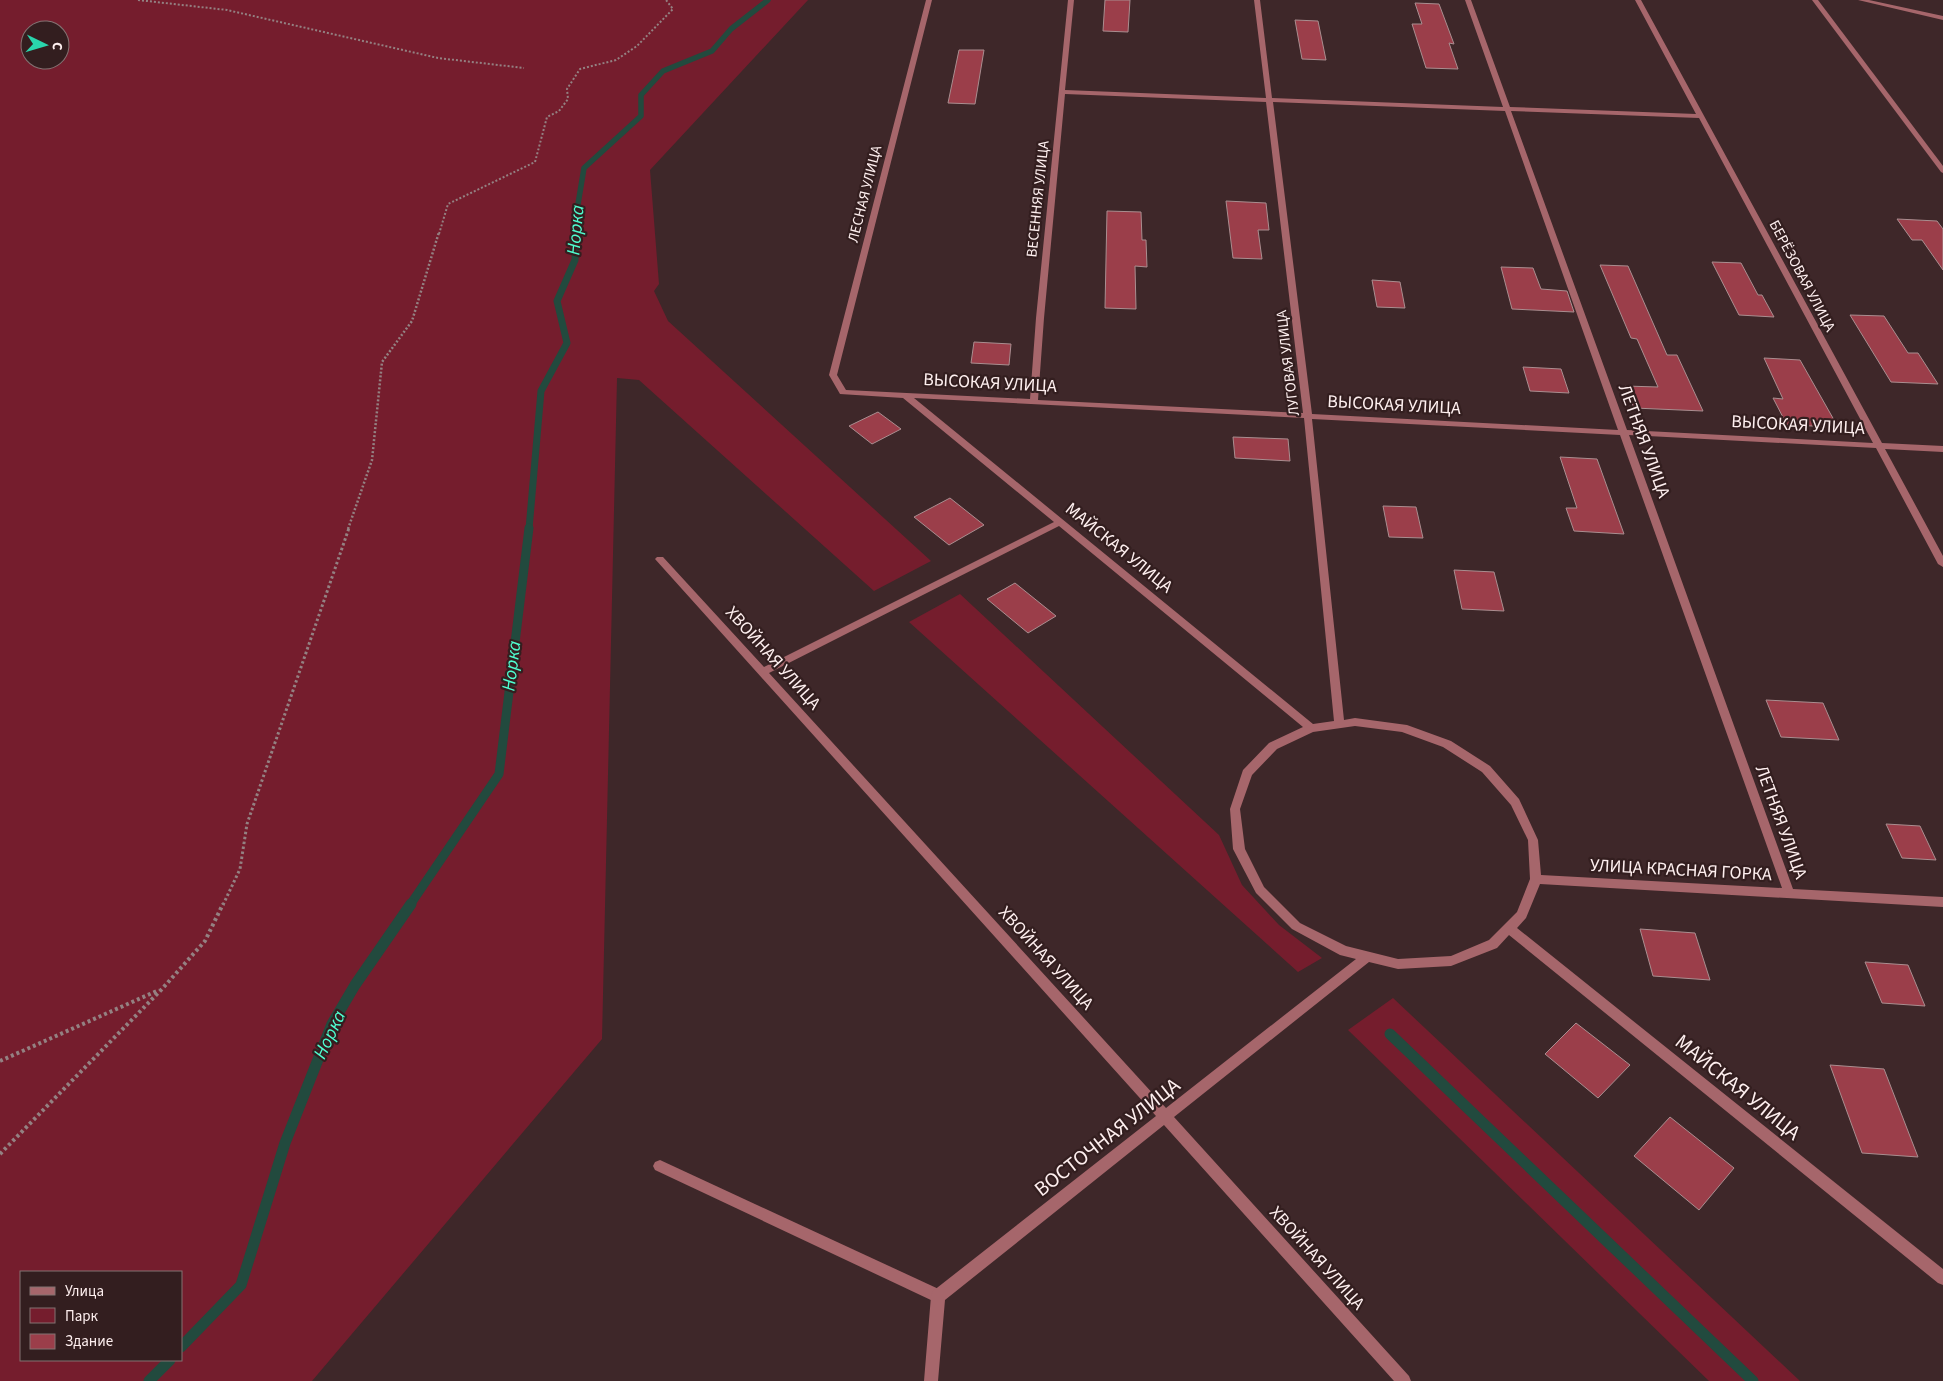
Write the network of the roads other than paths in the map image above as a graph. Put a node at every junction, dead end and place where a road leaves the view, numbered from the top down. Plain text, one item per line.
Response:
1 (929, 0) edge
2 (1070, 0) edge
3 (1256, 0) edge
4 (1468, 0) edge
5 (1638, 0) edge
6 (1815, 0) edge
7 (1861, 0) edge
8 (1943, 18) edge
9 (1062, 92) junction
10 (1269, 100) junction
11 (1508, 109) junction
12 (1700, 116) junction
13 (1943, 171) edge
14 (844, 392) joint
15 (904, 395) junction
16 (1034, 401) junction
17 (1308, 416) junction
18 (1624, 433) junction
19 (1878, 446) junction
20 (1943, 449) edge
21 (1060, 522) junction
22 (660, 559) dead end
23 (1943, 564) edge
24 (763, 672) junction
25 (1339, 724) junction
26 (1311, 728) junction
27 (1536, 879) junction
28 (1790, 893) junction
29 (1943, 902) edge
30 (1509, 928) junction
31 (1367, 956) junction
32 (1166, 1116) junction
33 (660, 1166) dead end
34 (1943, 1278) edge
35 (938, 1296) junction
36 (931, 1381) edge
37 (1404, 1381) edge

1 - 14 street, ЛЕСНАЯ УЛИЦА
2 - 9 street, ВЕСЕННЯЯ УЛИЦА
3 - 10 street, ЛУГОВАЯ УЛИЦА
4 - 11 street, ЛЕТНЯЯ УЛИЦА
5 - 12 street, БЕРЁЗОВАЯ УЛИЦА
6 - 13 street
7 - 8 street
9 - 10 street
9 - 16 street, ВЕСЕННЯЯ УЛИЦА
10 - 11 street
10 - 17 street, ЛУГОВАЯ УЛИЦА
11 - 12 street
11 - 18 street, ЛЕТНЯЯ УЛИЦА
12 - 19 street, БЕРЁЗОВАЯ УЛИЦА
14 - 15 street, ВЫСОКАЯ УЛИЦА
15 - 16 street, ВЫСОКАЯ УЛИЦА
15 - 21 street, МАЙСКАЯ УЛИЦА
16 - 17 street, ВЫСОКАЯ УЛИЦА
17 - 18 street, ВЫСОКАЯ УЛИЦА
17 - 25 street, ЛУГОВАЯ УЛИЦА
18 - 19 street, ВЫСОКАЯ УЛИЦА
18 - 28 street, ЛЕТНЯЯ УЛИЦА
19 - 20 street, ВЫСОКАЯ УЛИЦА
19 - 23 street, БЕРЁЗОВАЯ УЛИЦА
21 - 24 street
21 - 26 street, МАЙСКАЯ УЛИЦА
22 - 24 street, ХВОЙНАЯ УЛИЦА
24 - 32 street, ХВОЙНАЯ УЛИЦА
25 - 26 street
25 - 27 street
26 - 31 street
27 - 28 street, УЛИЦА КРАСНАЯ ГОРКА
27 - 30 street
28 - 29 street, УЛИЦА КРАСНАЯ ГОРКА
30 - 31 street
30 - 34 street, МАЙСКАЯ УЛИЦА
31 - 32 street, ВОСТОЧНАЯ УЛИЦА
32 - 35 street, ВОСТОЧНАЯ УЛИЦА
32 - 37 street, ХВОЙНАЯ УЛИЦА
33 - 35 street
35 - 36 street

